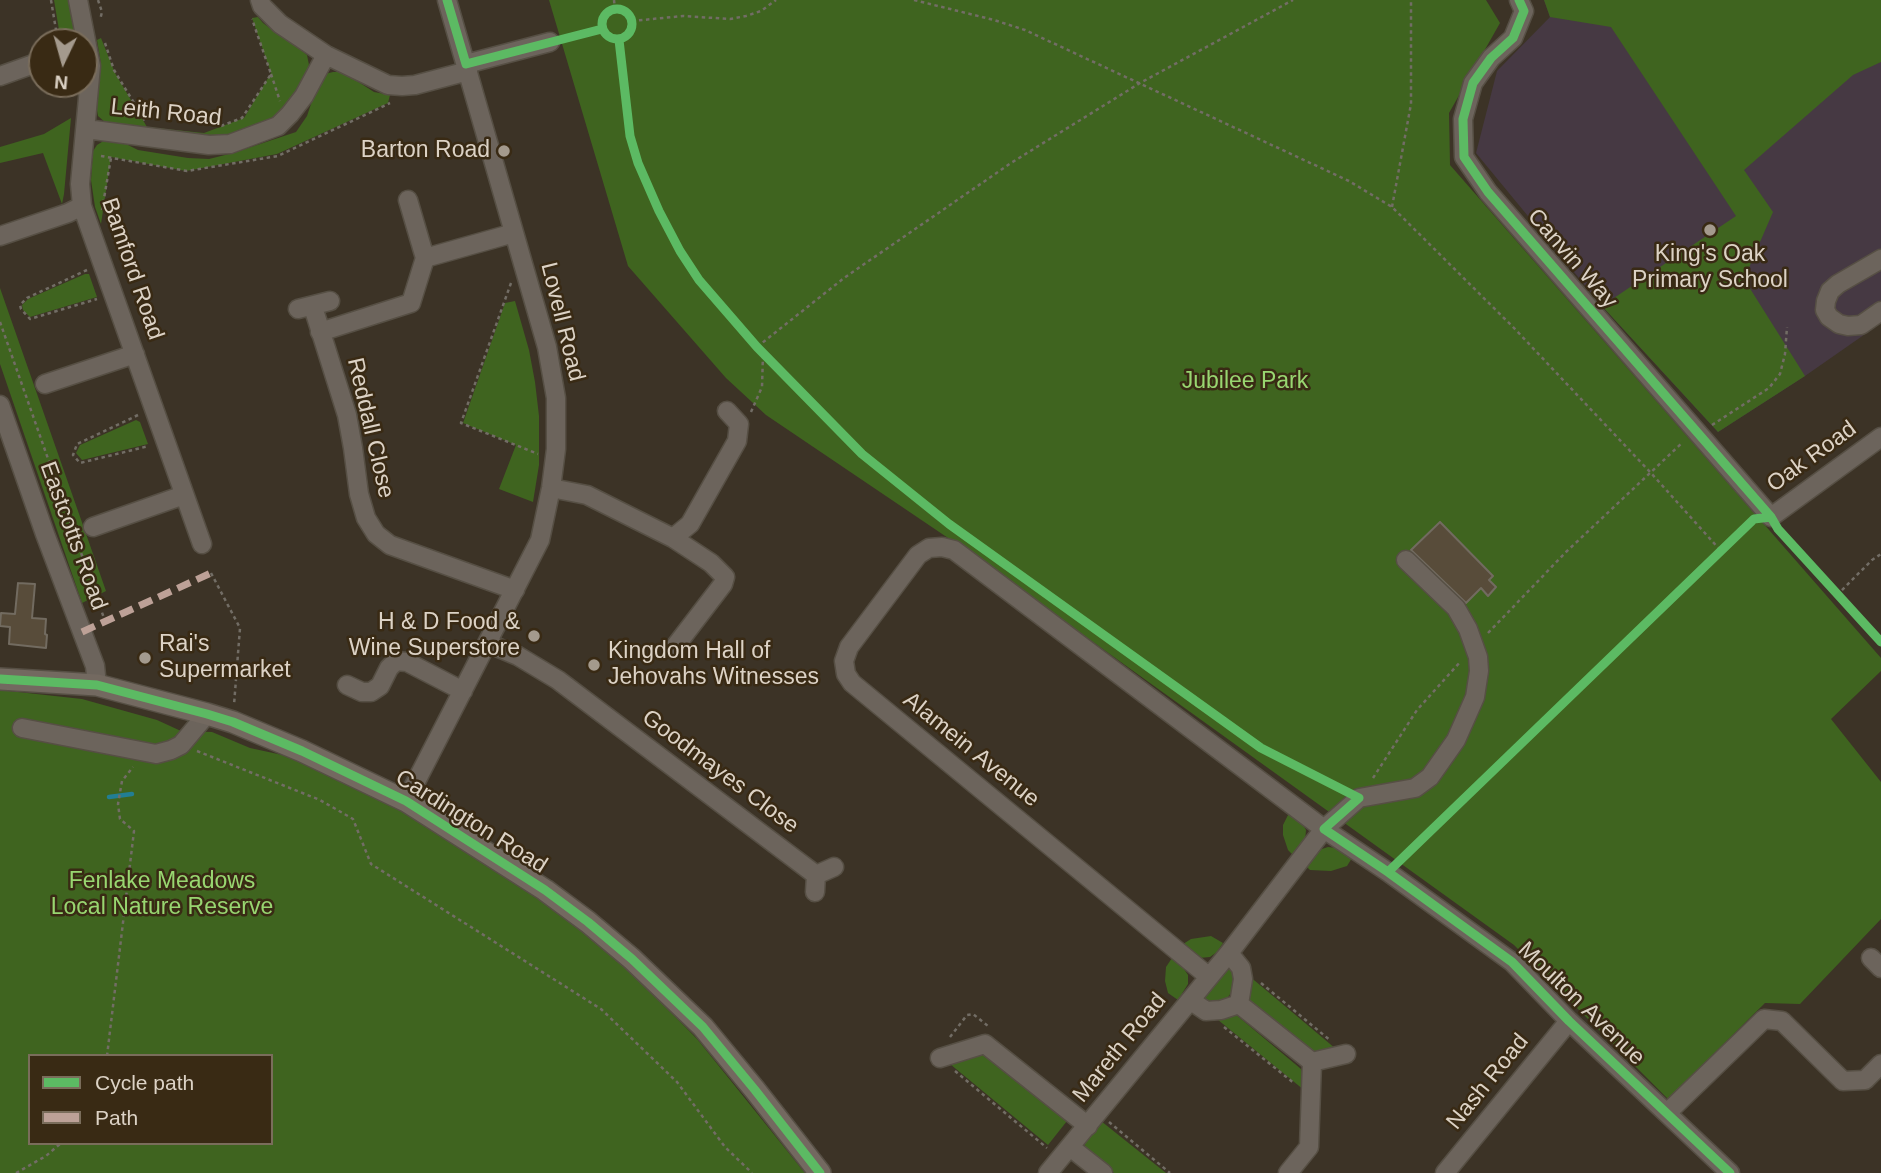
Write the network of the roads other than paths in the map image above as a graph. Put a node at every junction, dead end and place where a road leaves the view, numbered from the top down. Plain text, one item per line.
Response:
1 (78, 0) edge
2 (447, 0) edge
3 (1519, 0) edge
4 (254, 4) edge
5 (83, 28) edge
6 (550, 42) dead end
7 (326, 55) junction
8 (28, 66) edge
9 (467, 67) junction
10 (0, 76) edge
11 (90, 98) edge
12 (86, 129) junction
13 (408, 200) dead end
14 (82, 206) junction
15 (514, 233) junction
16 (0, 236) edge
17 (425, 258) junction
18 (1881, 259) edge
19 (313, 306) dead end
20 (1881, 311) edge
21 (320, 332) junction
22 (135, 354) junction
23 (45, 384) dead end
24 (0, 405) edge
25 (733, 417) road end
26 (1881, 438) edge
27 (7, 450) edge
28 (551, 488) junction
29 (184, 495) junction
30 (1771, 517) joint
31 (93, 527) dead end
32 (673, 538) junction
33 (202, 544) dead end
34 (954, 551) joint
35 (1406, 560) dead end
36 (515, 590) junction
37 (487, 643) junction
38 (674, 648) dead end
39 (0, 680) edge
40 (97, 685) junction
41 (347, 685) dead end
42 (463, 691) junction
43 (207, 714) junction
44 (22, 728) dead end
45 (406, 801) junction
46 (1324, 829) junction
47 (834, 867) dead end
48 (1229, 953) junction
49 (1208, 976) junction
50 (1190, 1000) junction
51 (1239, 1004) junction
52 (1569, 1021) junction
53 (1346, 1054) dead end
54 (940, 1058) dead end
55 (1312, 1062) junction
56 (1881, 1064) edge
57 (1667, 1113) junction
58 (1093, 1120) junction
59 (1070, 1147) junction
60 (820, 1173) edge
61 (1048, 1173) edge
62 (1103, 1173) edge
63 (1289, 1173) edge
64 (1445, 1173) edge
65 (1730, 1173) edge

1 - 5 street, Bamford Road
2 - 9 street, Lovell Road
3 - 30 street, Canvin Way
4 - 7 street
6 - 9 street
7 - 9 street
7 - 12 street, Leith Road
8 - 10 street
9 - 15 street, Lovell Road
11 - 12 street, Bamford Road
12 - 14 street, Bamford Road
13 - 17 street
14 - 16 street
14 - 22 street, Bamford Road
15 - 17 street
15 - 28 street, Lovell Road
17 - 21 street
18 - 20 street
19 - 21 street, Reddall Close
21 - 36 street, Reddall Close
22 - 23 street
22 - 29 street, Bamford Road
24 - 27 street, Eastcotts Road
25 - 32 street
26 - 30 street, Oak Road
27 - 40 street, Eastcotts Road
28 - 32 street
28 - 36 street, Lovell Road
29 - 31 street
29 - 33 street, Bamford Road
32 - 38 street
34 - 46 street, Moulton Avenue
34 - 49 street, Alamein Avenue
35 - 46 street, Mareth Road
36 - 37 street, Lovell Road
37 - 42 street, Lovell Road
37 - 47 street, Goodmayes Close
39 - 40 main road, Cardington Road
40 - 43 main road, Cardington Road
41 - 42 street
42 - 45 street, Lovell Road
43 - 44 street
43 - 45 main road, Cardington Road
45 - 60 main road, Cardington Road
46 - 48 street, Mareth Road
46 - 52 street, Moulton Avenue
48 - 49 street, Mareth Road
48 - 51 street
49 - 50 street, Mareth Road
50 - 51 street, Mareth Road
50 - 58 street, Mareth Road
51 - 55 street
52 - 57 street, Moulton Avenue
52 - 64 street, Nash Road
53 - 55 street
54 - 58 street, Mareth Road
55 - 63 street
56 - 57 street
57 - 65 street, Moulton Avenue
58 - 59 street, Mareth Road
59 - 61 street, Mareth Road
59 - 62 street

